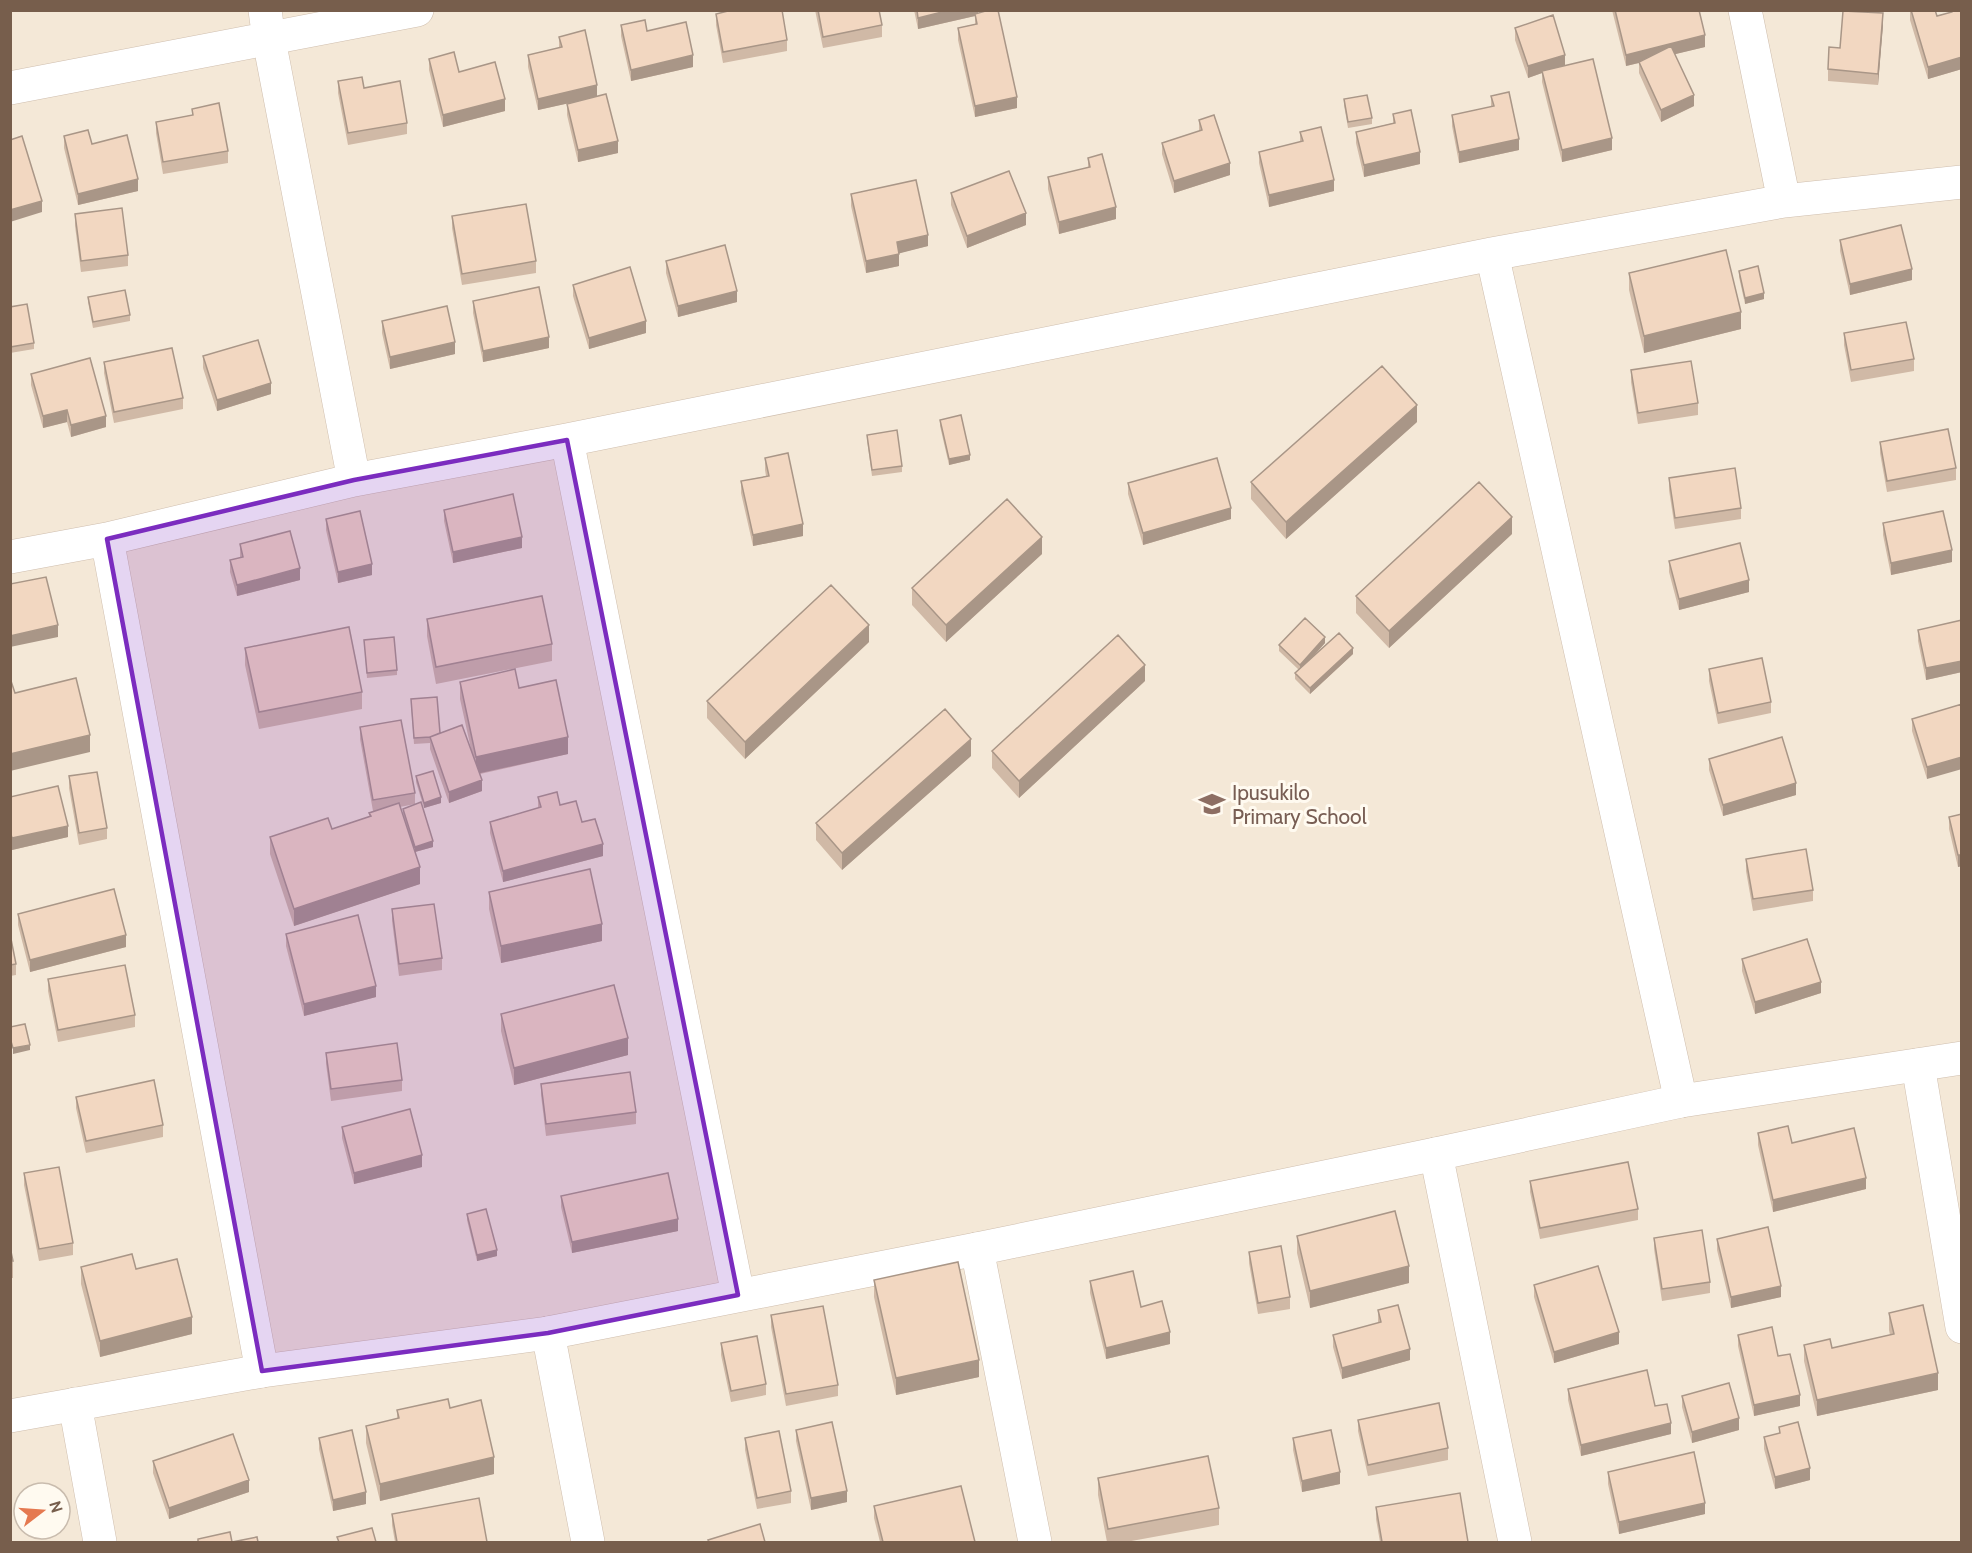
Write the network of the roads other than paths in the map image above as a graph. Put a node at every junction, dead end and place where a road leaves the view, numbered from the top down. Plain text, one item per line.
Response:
1 (417, 10) edge
2 (1745, 10) edge
3 (267, 25) edge
4 (10, 88) edge
5 (1962, 182) edge
6 (1784, 201) junction
7 (1492, 254) junction
8 (567, 440) junction
9 (354, 480) junction
10 (107, 539) junction
11 (10, 557) edge
12 (1962, 1058) edge
13 (1918, 1065) junction
14 (1681, 1101) junction
15 (1436, 1154) junction
16 (977, 1249) junction
17 (738, 1295) junction
18 (1962, 1327) edge
19 (548, 1333) junction
20 (262, 1371) junction
21 (75, 1404) junction
22 (10, 1416) edge
23 (100, 1542) edge
24 (588, 1542) edge
25 (1035, 1542) edge
26 (1515, 1542) edge

1 - 3 street
2 - 6 street
3 - 4 street
3 - 9 street
5 - 6 street
6 - 7 street
7 - 8 street
7 - 14 street
8 - 9 street
8 - 17 street
9 - 10 street
10 - 11 street
10 - 20 street
12 - 13 street
13 - 14 street
13 - 18 street
14 - 15 street
15 - 16 street
15 - 26 street
16 - 17 street
16 - 25 street
17 - 19 street
19 - 20 street
19 - 24 street
20 - 21 street
21 - 22 street
21 - 23 street

